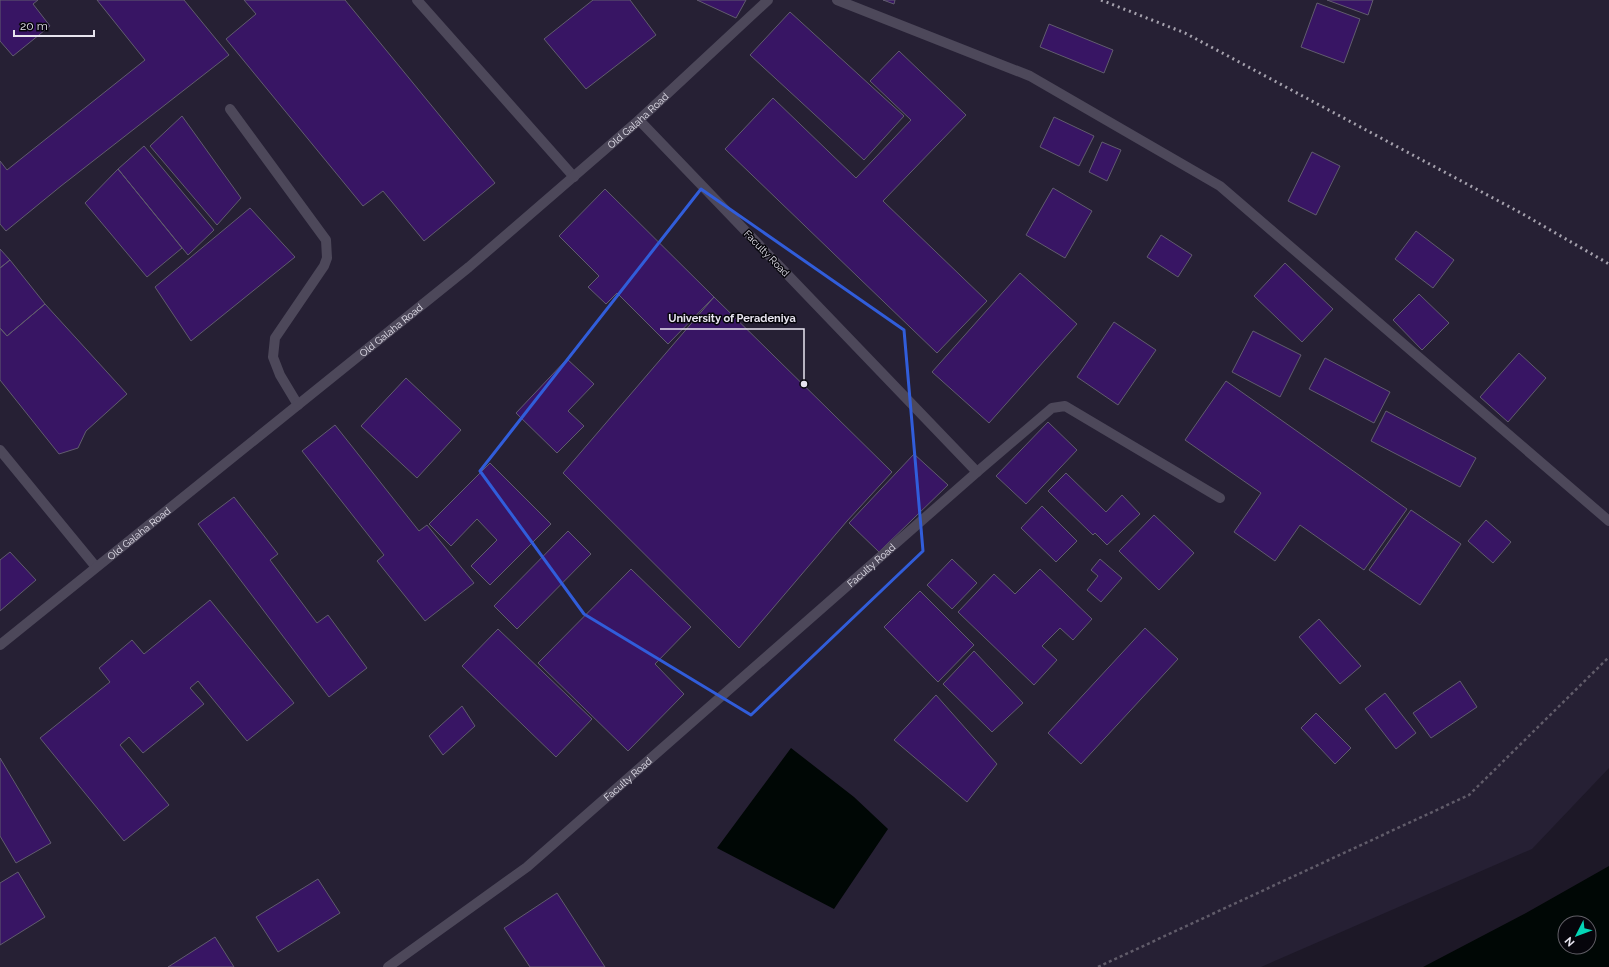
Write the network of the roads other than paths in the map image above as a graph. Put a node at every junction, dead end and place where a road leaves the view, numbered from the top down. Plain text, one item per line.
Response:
1 (417, 0) edge
2 (768, 0) edge
3 (837, 0) edge
4 (230, 109) dead end
5 (639, 120) junction
6 (574, 177) junction
7 (298, 405) junction
8 (0, 450) edge
9 (977, 472) junction
10 (1220, 498) dead end
11 (1609, 521) edge
12 (96, 567) junction
13 (0, 645) edge
14 (388, 967) edge

1 - 6 lane
2 - 5 lane, Old Galaha Road
3 - 11 lane
4 - 7 lane
5 - 6 lane, Old Galaha Road
5 - 9 lane, Faculty Road
6 - 7 lane, Old Galaha Road
7 - 12 lane, Old Galaha Road
8 - 12 lane
9 - 10 lane
9 - 14 lane, Faculty Road
12 - 13 lane, Old Galaha Road

